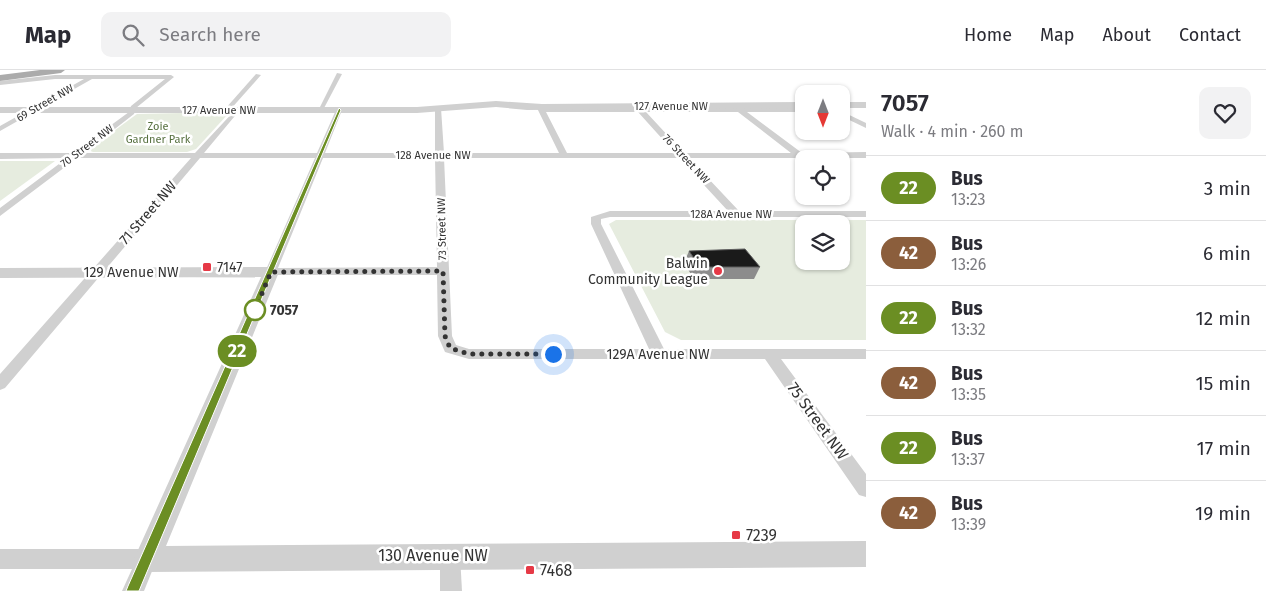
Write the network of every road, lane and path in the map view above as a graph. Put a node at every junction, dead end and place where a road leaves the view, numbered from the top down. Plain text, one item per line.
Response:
1 (35, 70) edge
2 (61, 70) edge
3 (339, 74) dead end
4 (258, 75) dead end
5 (0, 76) edge
6 (91, 77) junction
7 (0, 83) edge
8 (795, 105) edge
9 (850, 105) edge
10 (866, 105) edge
11 (438, 108) junction
12 (540, 108) junction
13 (638, 108) junction
14 (736, 108) junction
15 (0, 110) edge
16 (33, 110) junction
17 (132, 110) junction
18 (232, 110) junction
19 (320, 110) junction
20 (339, 110) junction
21 (795, 110) edge
22 (850, 117) joint
23 (866, 117) edge
24 (866, 126) edge
25 (0, 129) edge
26 (795, 151) edge
27 (440, 155) junction
28 (564, 155) junction
29 (682, 155) junction
30 (795, 155) edge
31 (850, 155) edge
32 (866, 155) edge
33 (0, 156) edge
34 (74, 156) junction
35 (196, 156) junction
36 (319, 156) junction
37 (0, 213) edge
38 (736, 214) junction
39 (866, 214) edge
40 (443, 271) junction
41 (271, 272) junction
42 (0, 273) edge
43 (97, 273) junction
44 (450, 348) joint
45 (659, 354) junction
46 (769, 354) junction
47 (866, 354) edge
48 (0, 384) edge
49 (866, 489) edge
50 (866, 554) edge
51 (450, 555) junction
52 (147, 558) junction
53 (0, 559) edge
54 (133, 591) edge
55 (451, 591) edge

1 - 5 main road
2 - 5 main road
3 - 19 street
4 - 18 street, 71 Street NW
6 - 7 street
6 - 16 street, 69 Street NW
6 - 17 street, 70 Street NW
8 - 14 street, 127 Avenue NW
9 - 10 street
11 - 12 street, 127 Avenue NW
11 - 20 street, 127 Avenue NW
11 - 27 street, 73 Street NW
12 - 13 street, 127 Avenue NW
12 - 28 street
13 - 14 street, 127 Avenue NW
13 - 29 street, 76 Street NW
14 - 21 street, 127 Avenue NW
14 - 26 street
15 - 16 street, 127 Avenue NW
16 - 17 street, 127 Avenue NW
16 - 25 street, 69 Street NW
17 - 18 street, 127 Avenue NW
17 - 34 street, 70 Street NW
18 - 19 street, 127 Avenue NW
18 - 35 street, 71 Street NW
19 - 20 street, 127 Avenue NW
20 - 36 street
22 - 23 street
22 - 24 street
27 - 28 street, 128 Avenue NW
27 - 36 street, 128 Avenue NW
27 - 40 street, 73 Street NW
28 - 29 street, 128 Avenue NW
29 - 30 street, 128 Avenue NW
29 - 38 street, 76 Street NW
31 - 32 street, 128 Avenue NW
33 - 34 street, 128 Avenue NW
34 - 35 street, 128 Avenue NW
34 - 37 street, 70 Street NW
35 - 36 street, 128 Avenue NW
35 - 43 street, 71 Street NW
36 - 41 street
38 - 39 street, 128A Avenue NW
38 - 45 street, 128A Avenue NW
40 - 41 street, 129 Avenue NW
40 - 44 street, 73 Street NW
41 - 43 street, 129 Avenue NW
41 - 52 street
42 - 43 street, 129 Avenue NW
43 - 48 street, 71 Street NW
44 - 45 street, 129A Avenue NW
45 - 46 street, 129A Avenue NW
46 - 47 street, 129A Avenue NW
46 - 49 street, 75 Street NW
50 - 51 street, 130 Avenue NW
51 - 52 street, 130 Avenue NW
51 - 55 street
52 - 53 street, 130 Avenue NW
52 - 54 street

